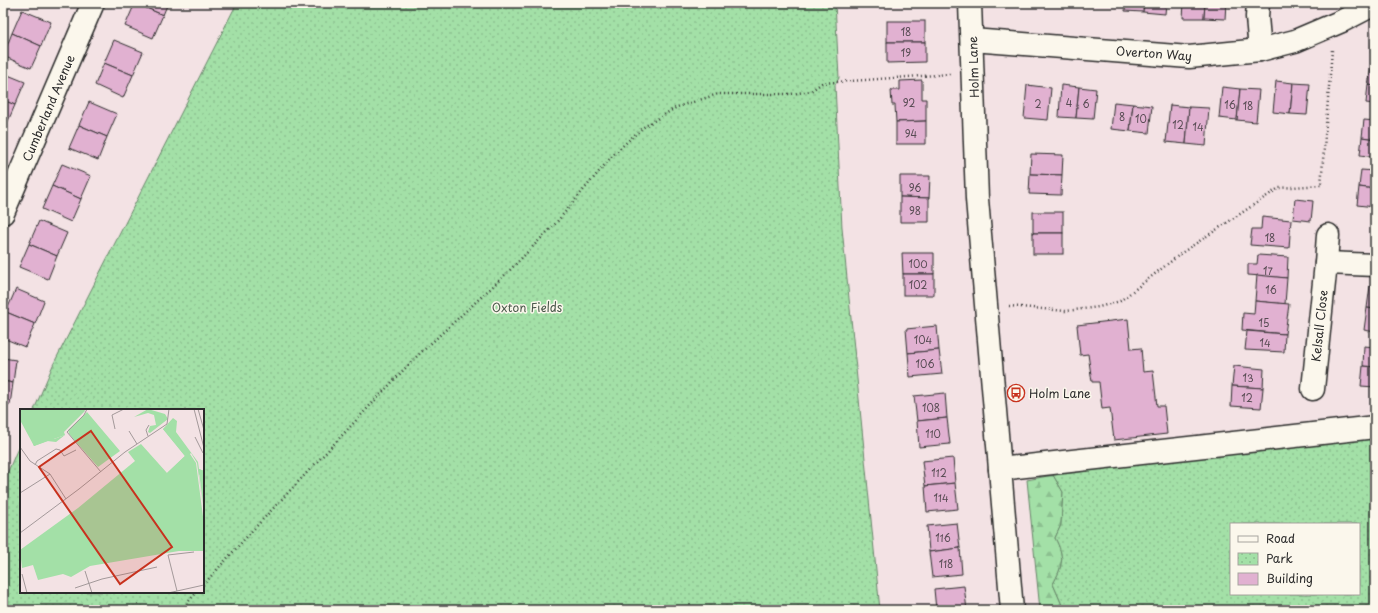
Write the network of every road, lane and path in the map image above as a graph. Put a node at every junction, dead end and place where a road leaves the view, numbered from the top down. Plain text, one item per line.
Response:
1 (93, 3) edge
2 (970, 3) edge
3 (1258, 3) edge
4 (1375, 4) edge
5 (1334, 24) junction
6 (972, 40) junction
7 (1260, 50) junction
8 (973, 73) junction
9 (3, 213) edge
10 (1328, 235) dead end
11 (1326, 262) junction
12 (1375, 265) edge
13 (986, 304) junction
14 (1313, 389) dead end
15 (1375, 427) edge
16 (1000, 469) junction
17 (204, 584) edge
18 (196, 593) edge
19 (181, 610) edge
20 (1012, 610) edge

1 - 9 street, Cumberland Avenue
2 - 6 street, Holm Lane
3 - 7 street
4 - 5 street, Overton Way
5 - 7 street, Overton Way
5 - 13 path
6 - 7 street, Overton Way
6 - 8 street, Holm Lane
8 - 13 street, Holm Lane
8 - 17 path
10 - 11 street, Kelsall Close
11 - 12 street
11 - 14 street, Kelsall Close
13 - 16 street, Holm Lane
15 - 16 street
16 - 20 street, Holm Lane
18 - 19 path

